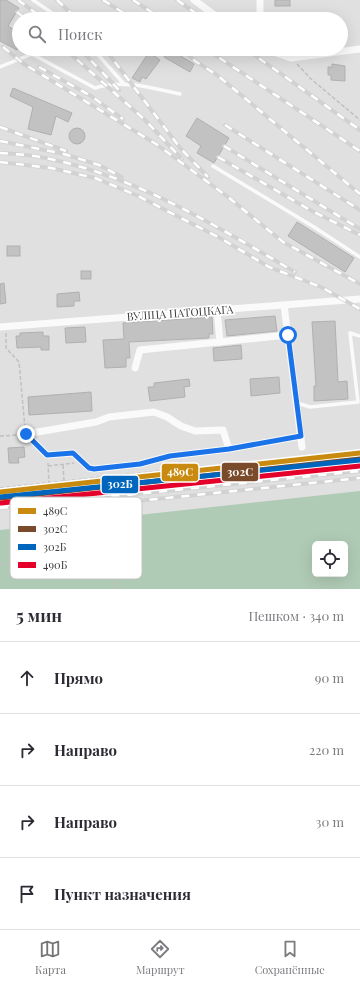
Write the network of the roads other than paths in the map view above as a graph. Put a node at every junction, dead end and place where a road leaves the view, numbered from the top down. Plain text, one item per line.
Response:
1 (33, 0) edge
2 (194, 0) edge
3 (260, 0) edge
4 (51, 12) edge
5 (210, 12) edge
6 (260, 12) edge
7 (360, 49) edge
8 (348, 51) edge
9 (27, 56) edge
10 (36, 56) edge
11 (99, 56) edge
12 (285, 56) edge
13 (306, 56) edge
14 (0, 67) edge
15 (124, 84) junction
16 (180, 94) dead end
17 (213, 166) dead end
18 (360, 257) edge
19 (360, 299) edge
20 (284, 305) junction
21 (217, 310) junction
22 (3, 327) edge
23 (288, 335) junction
24 (360, 336) edge
25 (220, 342) junction
26 (135, 368) dead end
27 (297, 404) junction
28 (301, 436) junction
29 (302, 447) dead end
30 (229, 449) junction

1 - 4 lane
2 - 5 street
3 - 6 street
7 - 8 street
9 - 14 lane
10 - 15 lane
11 - 15 lane
12 - 13 street
15 - 16 lane
17 - 18 lane
19 - 20 street, ВУЛІЦА ПАТОЦКАГА
20 - 21 street, ВУЛІЦА ПАТОЦКАГА
20 - 23 street
21 - 22 street, ВУЛІЦА ПАТОЦКАГА
21 - 25 street
23 - 25 street
23 - 27 street
24 - 27 lane
25 - 26 street
27 - 28 street
28 - 29 street
28 - 30 street
30 - 30 street

